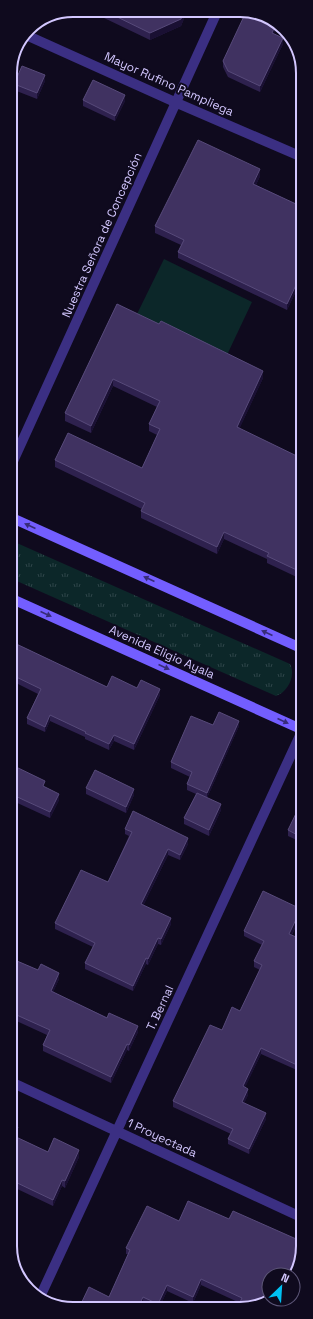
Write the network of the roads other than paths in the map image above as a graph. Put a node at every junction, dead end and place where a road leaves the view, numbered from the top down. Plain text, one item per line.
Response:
1 (215, 17) edge
2 (31, 37) edge
3 (177, 103) junction
4 (296, 154) edge
5 (17, 453) edge
6 (17, 520) edge
7 (17, 601) edge
8 (296, 646) edge
9 (296, 727) edge
10 (296, 745) edge
11 (17, 1085) edge
12 (118, 1131) junction
13 (296, 1215) edge
14 (42, 1292) edge

1 - 3 street, Nuestra Señora de Concepción
2 - 3 street, Mayor Rufino Pampliega
3 - 4 street, Mayor Rufino Pampliega
3 - 5 street, Nuestra Señora de Concepción
8 -> 6 street
7 -> 9 street, Avenida Eligio Ayala
10 - 12 street, T. Bernal
11 - 12 street, 1 Proyectada
12 - 13 street, 1 Proyectada
12 - 14 street, T. Bernal

